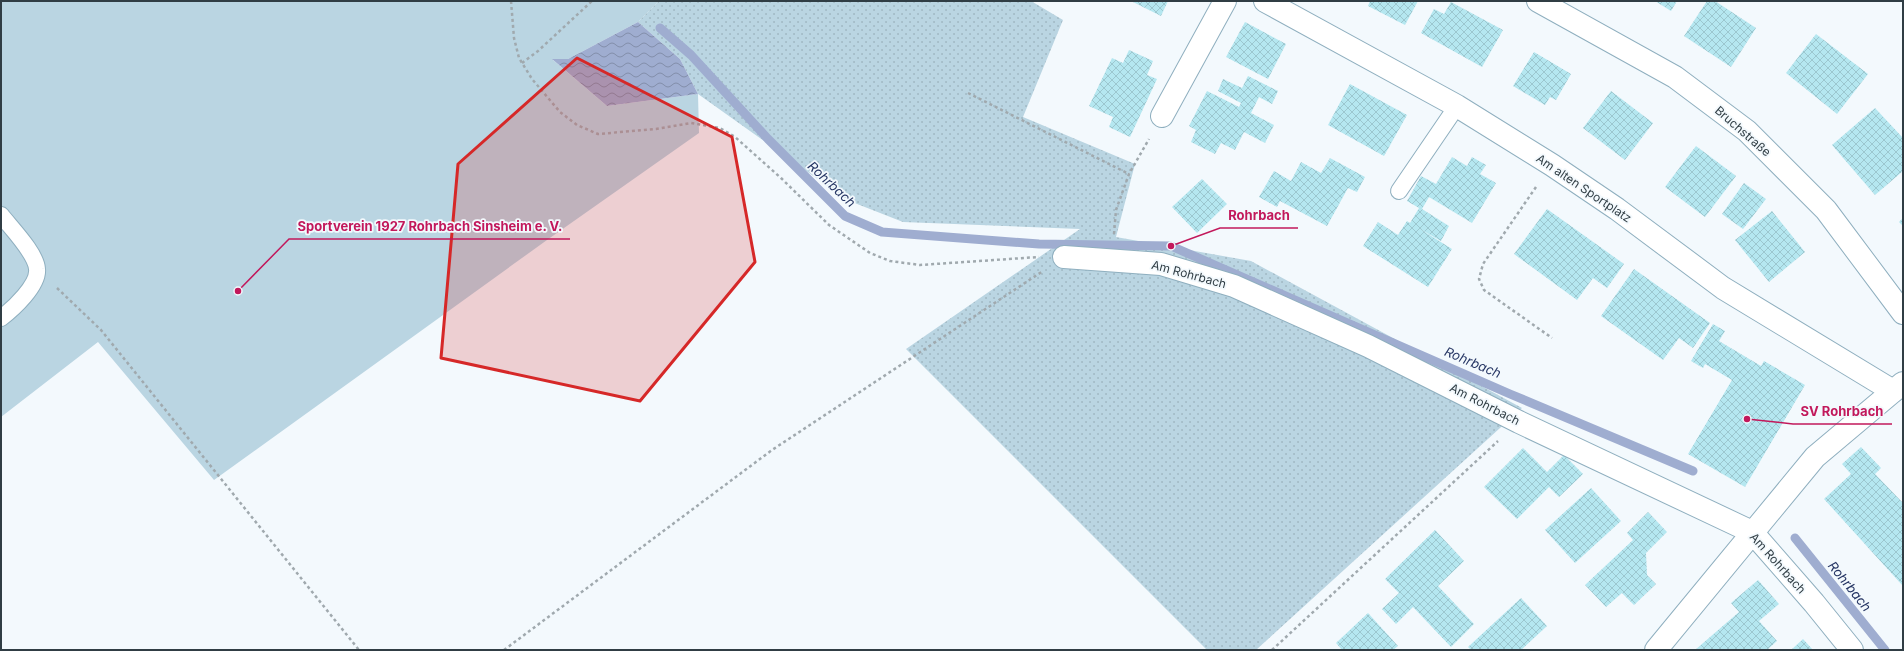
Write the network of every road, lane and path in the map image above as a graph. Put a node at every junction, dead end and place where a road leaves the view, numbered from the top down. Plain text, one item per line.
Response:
1 (511, 1) edge
2 (592, 1) edge
3 (1225, 1) edge
4 (1265, 1) edge
5 (1538, 1) edge
6 (522, 63) junction
7 (968, 93) dead end
8 (1457, 106) junction
9 (1162, 116) joint
10 (1552, 165) junction
11 (1129, 174) junction
12 (1398, 190) dead end
13 (1, 215) edge
14 (1114, 235) dead end
15 (1064, 257) junction
16 (38, 270) junction
17 (1903, 313) edge
18 (1, 318) edge
19 (1552, 338) dead end
20 (1898, 387) edge
21 (1518, 422) junction
22 (1752, 532) junction
23 (359, 650) edge
24 (504, 650) edge
25 (1272, 650) edge
26 (1656, 650) edge
27 (1852, 650) edge

1 - 6 path
2 - 6 path
3 - 9 street
4 - 8 street, Am alten Sportplatz
5 - 17 street, Bruchstraße
6 - 15 path
7 - 11 path
8 - 10 street, Am alten Sportplatz
8 - 12 lane
9 - 11 path
10 - 19 path
10 - 20 street, Am alten Sportplatz
11 - 14 path
13 - 16 lane
15 - 21 street, Am Rohrbach
15 - 24 path
16 - 18 lane
16 - 23 path
20 - 22 street
21 - 22 street, Am Rohrbach
21 - 25 path
22 - 26 street
22 - 27 street, Am Rohrbach

